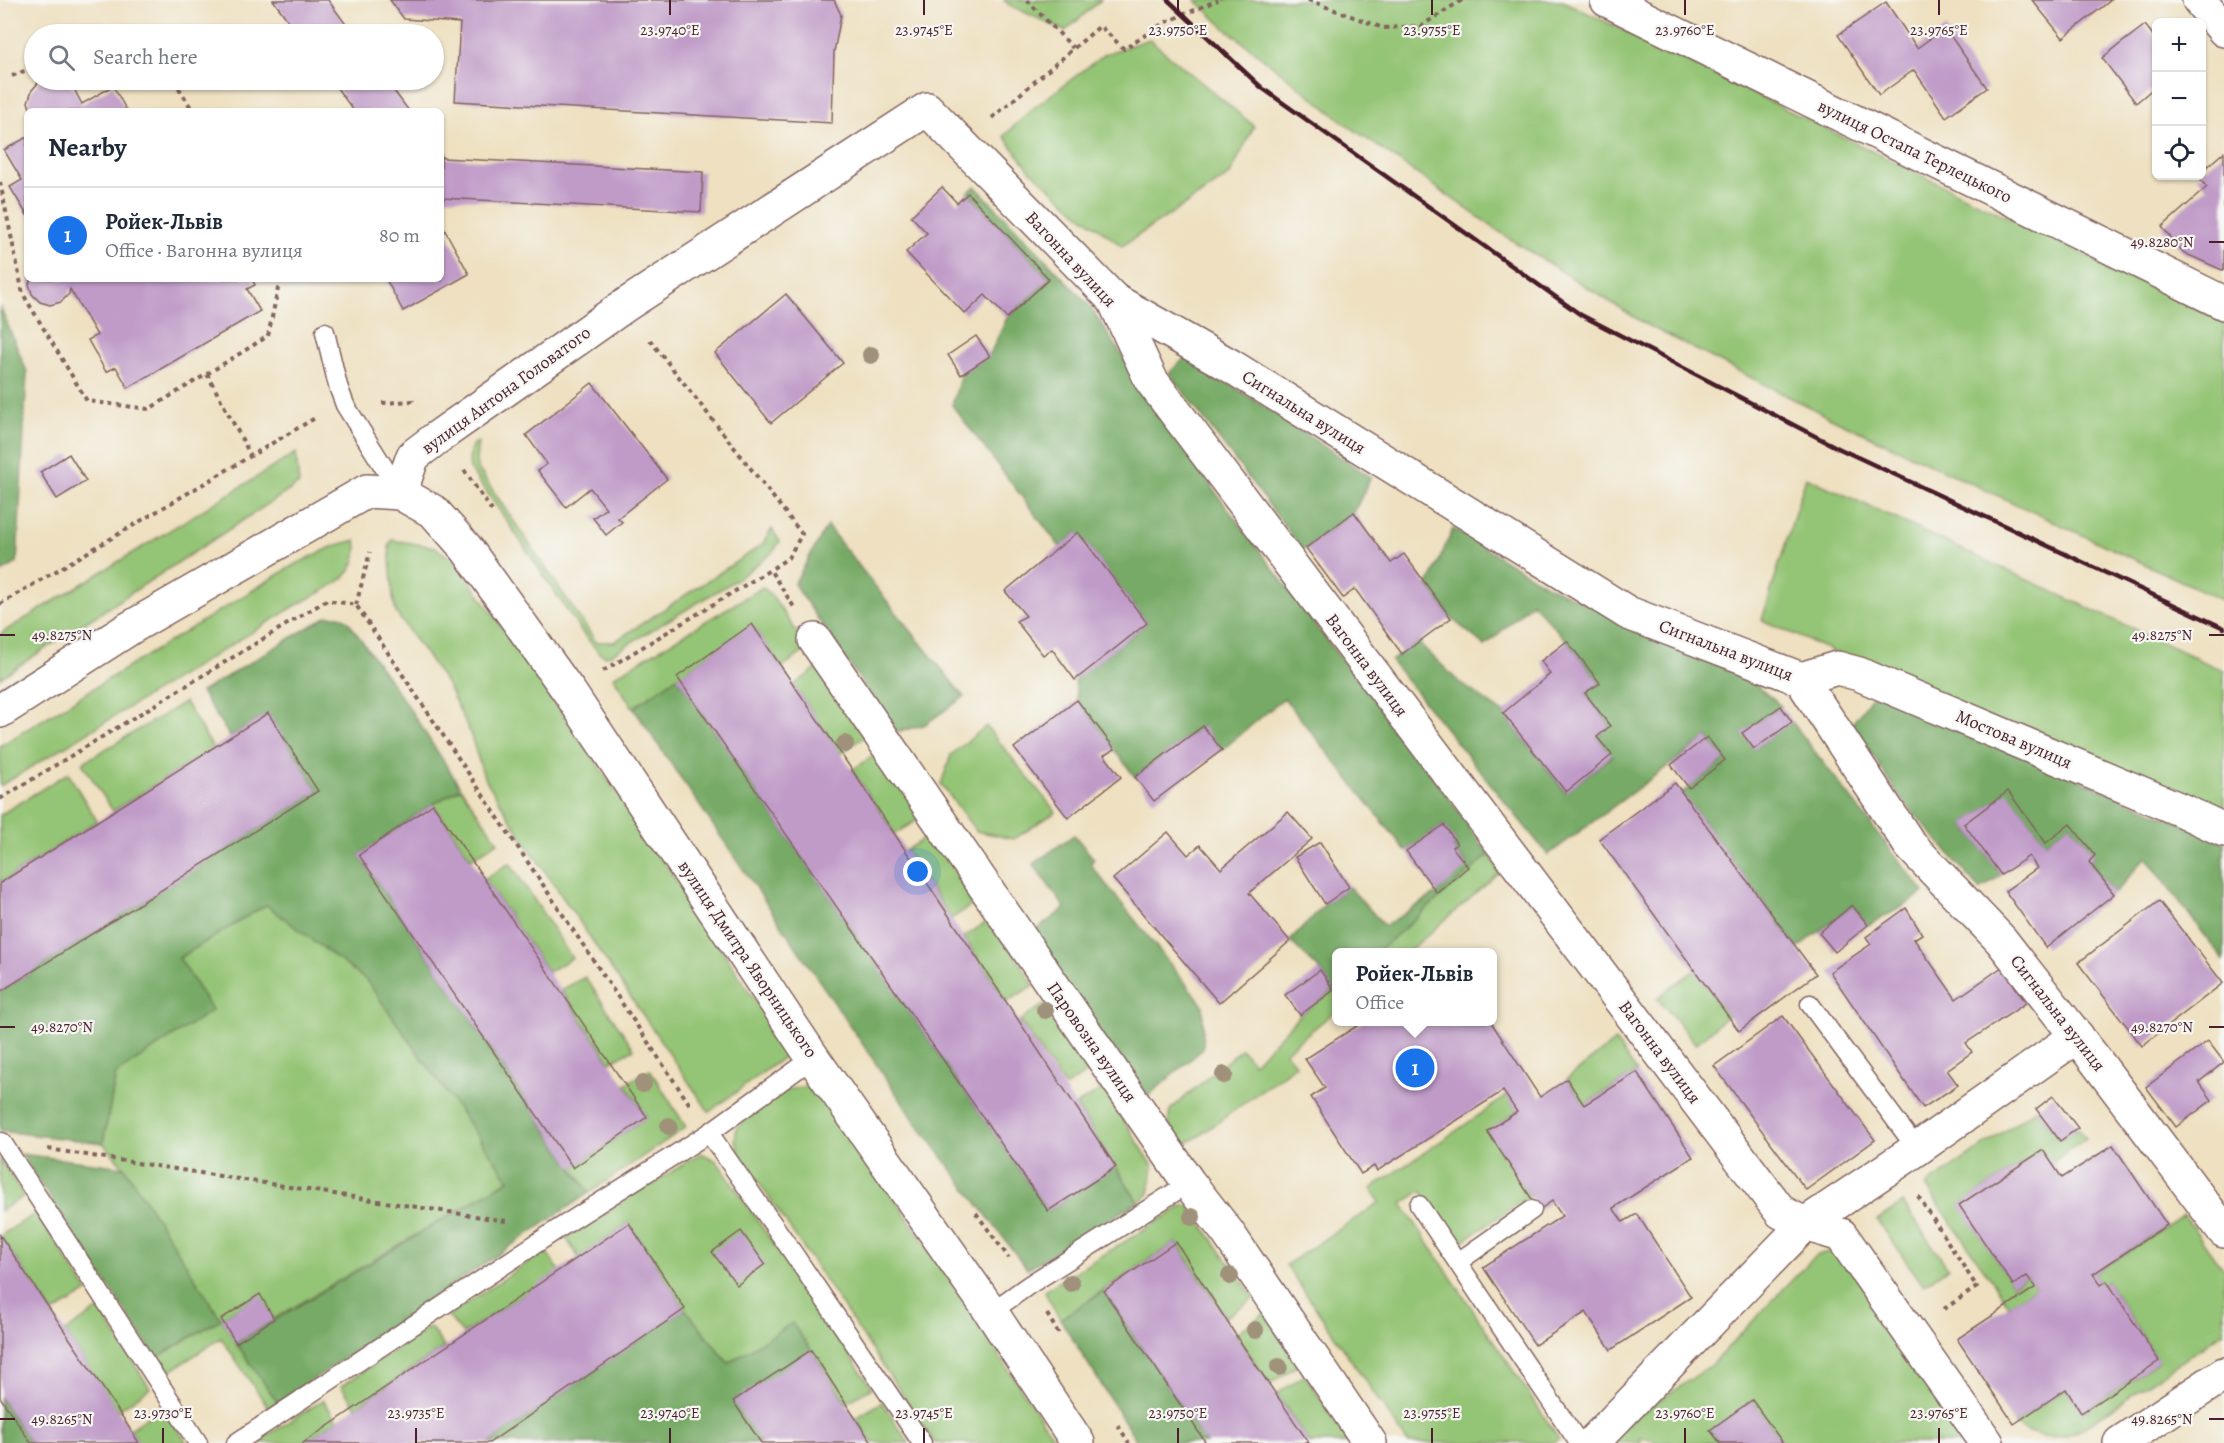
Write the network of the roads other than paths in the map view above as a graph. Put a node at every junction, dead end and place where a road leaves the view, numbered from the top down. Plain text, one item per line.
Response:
1 (1606, 0) edge
2 (2199, 0) edge
3 (2224, 30) edge
4 (927, 109) joint
5 (1114, 300) junction
6 (2224, 303) edge
7 (325, 333) dead end
8 (400, 493) junction
9 (815, 640) road end
10 (1801, 678) junction
11 (0, 711) edge
12 (2224, 830) edge
13 (1810, 1004) dead end
14 (2077, 1035) junction
15 (813, 1058) junction
16 (709, 1133) junction
17 (2, 1142) road end
18 (1917, 1149) junction
19 (1190, 1183) junction
20 (1419, 1205) dead end
21 (1532, 1210) dead end
22 (1805, 1224) junction
23 (2224, 1231) edge
24 (1458, 1262) junction
25 (991, 1312) junction
26 (2224, 1374) edge
27 (198, 1443) edge
28 (236, 1443) edge
29 (922, 1443) edge
30 (1078, 1443) edge
31 (1370, 1443) edge
32 (1579, 1443) edge
33 (1593, 1443) edge
34 (1988, 1443) edge
35 (2120, 1443) edge

1 - 6 street, вулиця Остапа Терлецького
2 - 3 street
4 - 5 street, Вагонна вулиця
4 - 8 street, вулиця Антона Головатого
5 - 10 street, Сигнальна вулиця
5 - 22 street, Вагонна вулиця
7 - 8 lane
8 - 11 street
8 - 15 street, вулиця Дмитра Яворницького
9 - 19 street, Паровозна вулиця
10 - 12 street, Мостова вулиця
10 - 14 street, Сигнальна вулиця
13 - 18 lane
14 - 18 street
14 - 23 street, Сигнальна вулиця
15 - 16 lane
15 - 25 street, вулиця Дмитра Яворницького
16 - 28 lane
16 - 29 lane
17 - 27 lane
18 - 22 street
19 - 25 lane
19 - 31 street, Паровозна вулиця
20 - 24 lane
21 - 24 lane
22 - 33 street
22 - 34 street, Вагонна вулиця
24 - 32 lane
25 - 30 street, вулиця Дмитра Яворницького
26 - 35 street

